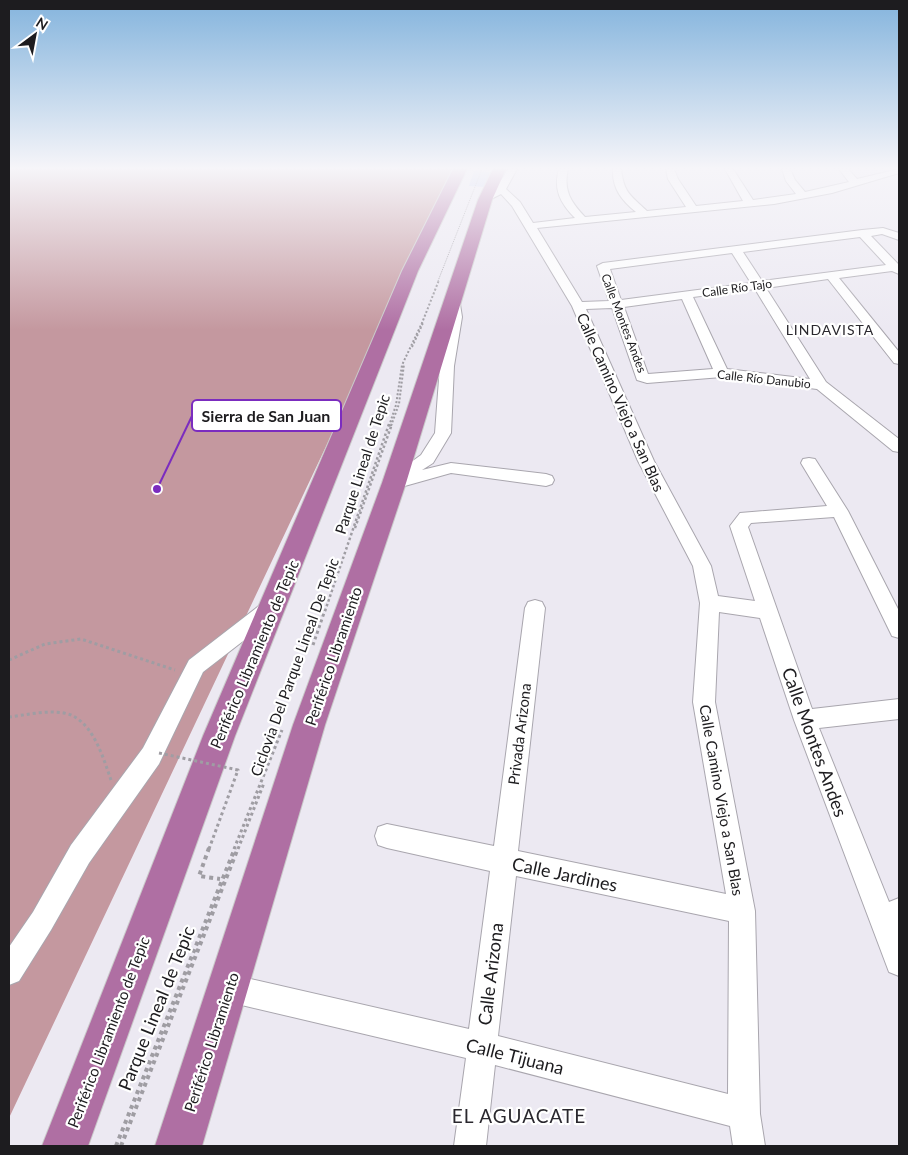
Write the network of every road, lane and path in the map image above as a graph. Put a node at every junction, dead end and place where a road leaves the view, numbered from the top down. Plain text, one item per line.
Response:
1 (450, 223) edge
2 (466, 223) edge
3 (466, 223) edge
4 (472, 223) edge
5 (528, 223) edge
6 (556, 223) edge
7 (530, 226) junction
8 (862, 234) junction
9 (899, 237) edge
10 (736, 250) junction
11 (897, 269) edge
12 (832, 276) junction
13 (759, 285) junction
14 (686, 295) junction
15 (618, 304) junction
16 (578, 306) junction
17 (899, 360) edge
18 (722, 373) junction
19 (647, 378) joint
20 (820, 385) junction
21 (899, 447) edge
22 (809, 463) dead end
23 (546, 480) dead end
24 (394, 483) junction
25 (839, 511) junction
26 (710, 603) junction
27 (274, 605) junction
28 (535, 608) dead end
29 (767, 611) junction
30 (899, 630) edge
31 (312, 645) dead end
32 (313, 652) dead end
33 (9, 660) edge
34 (191, 675) junction
35 (899, 709) edge
36 (9, 717) edge
37 (805, 720) junction
38 (284, 727) joint
39 (159, 753) dead end
40 (118, 802) junction
41 (387, 836) dead end
42 (503, 861) junction
43 (222, 880) junction
44 (742, 911) junction
45 (891, 917) edge
46 (42, 921) joint
47 (899, 962) edge
48 (9, 971) edge
49 (229, 988) junction
50 (285, 1001) joint
51 (481, 1047) junction
52 (744, 1114) junction
53 (65, 1146) edge
54 (116, 1146) edge
55 (121, 1146) edge
56 (178, 1146) edge
57 (470, 1146) edge
58 (749, 1146) edge

1 - 27 highway, Periférico Libramiento de Tepic
2 - 31 path, Parque Lineal de Tepic
3 - 32 path, Ciclovia Del Parque Lineal De Tepic
4 - 24 highway, Periférico Libramiento
5 - 7 street, Calle Camino Viejo a San Blas
6 - 7 street
7 - 16 street, Calle Camino Viejo a San Blas
8 - 9 street
8 - 10 street
8 - 11 street
10 - 13 street
10 - 15 street, Calle Montes Andes
11 - 12 street, Calle Río Tajo
12 - 13 street, Calle Río Tajo
12 - 17 street
13 - 14 street, Calle Río Tajo
13 - 20 street
14 - 15 street, Calle Río Tajo
14 - 18 street
15 - 16 street, Calle Río Tajo
15 - 19 street, Calle Montes Andes
16 - 26 street, Calle Camino Viejo a San Blas
18 - 19 street, Calle Río Danubio
18 - 20 street, Calle Río Danubio
20 - 21 street
22 - 25 street
23 - 24 street
24 - 49 highway, Periférico Libramiento
25 - 29 street, Calle Montes Andes
25 - 30 street
26 - 29 street
26 - 44 street, Calle Camino Viejo a San Blas
27 - 34 street
27 - 53 highway, Periférico Libramiento de Tepic
28 - 42 street, Privada Arizona
29 - 37 street, Calle Montes Andes
33 - 34 path
34 - 40 street
35 - 37 street
36 - 40 path
37 - 45 street, Calle Montes Andes
38 - 43 path, Parque Lineal de Tepic
38 - 55 path, Ciclovia Del Parque Lineal De Tepic
39 - 43 path, bridge
40 - 46 street
41 - 42 street, Calle Jardines
42 - 44 street, Calle Jardines
42 - 51 street, Calle Arizona
43 - 54 path, Parque Lineal de Tepic
44 - 52 street, Calle Camino Viejo a San Blas
45 - 47 street, Calle Montes Andes
46 - 48 street
49 - 50 street
49 - 56 highway, Periférico Libramiento
50 - 51 street, Calle Tijuana
51 - 52 street, Calle Tijuana
51 - 57 street, Calle Arizona
52 - 58 street, Calle Camino Viejo a San Blas

